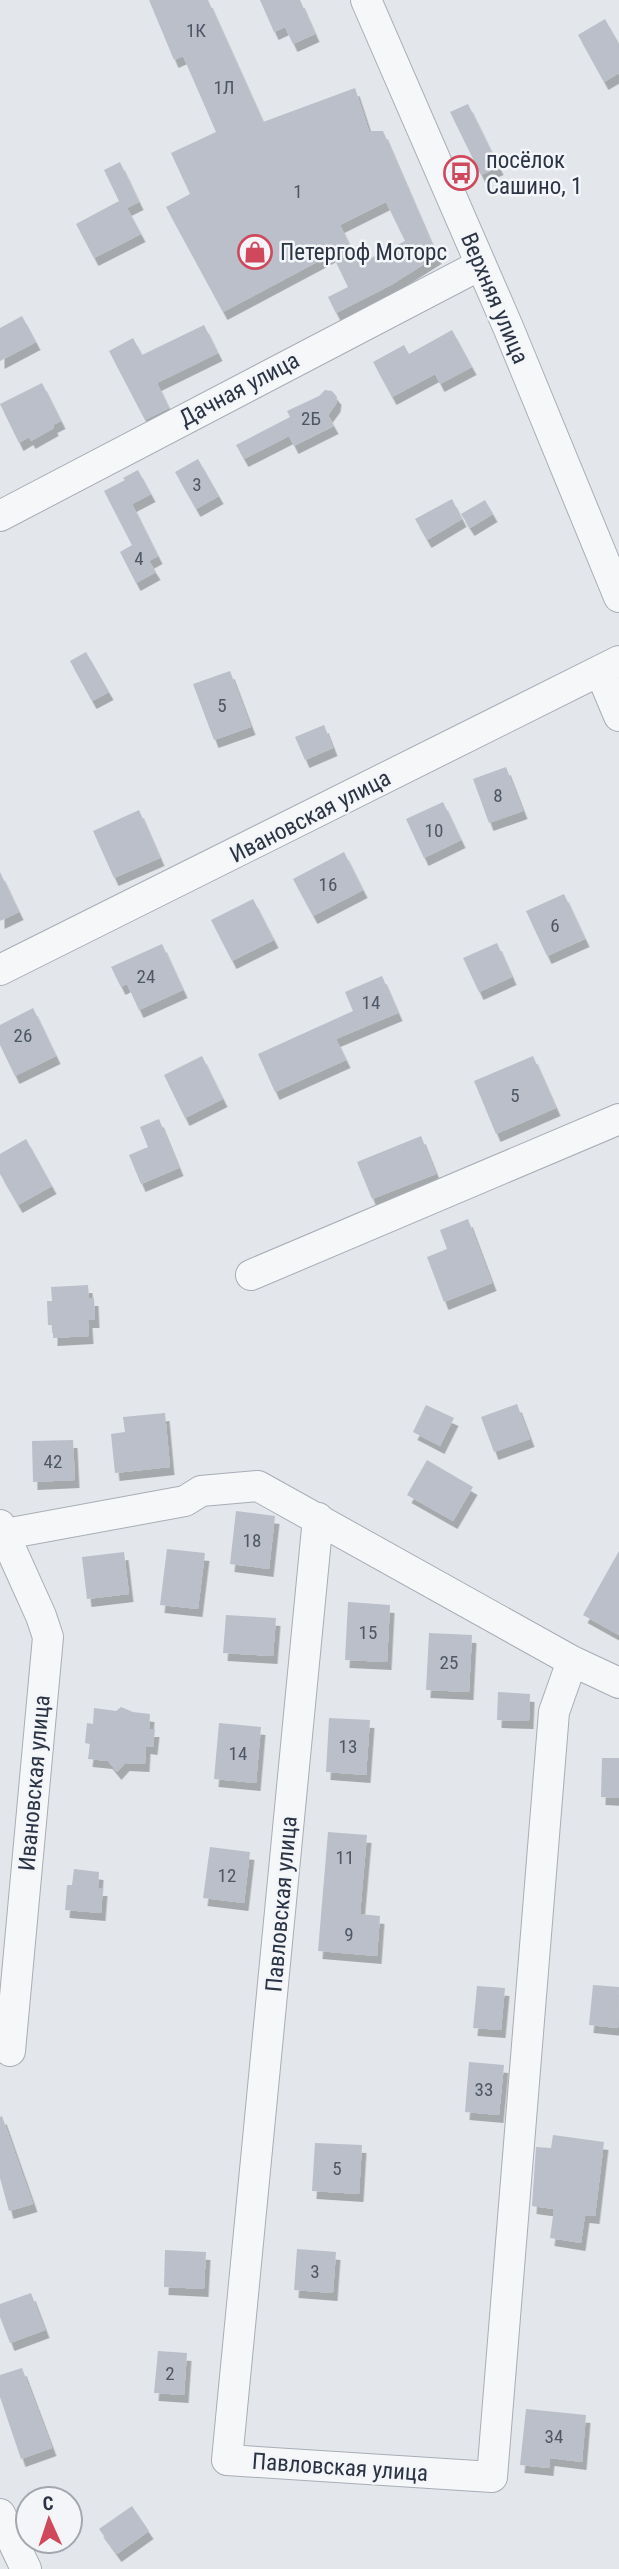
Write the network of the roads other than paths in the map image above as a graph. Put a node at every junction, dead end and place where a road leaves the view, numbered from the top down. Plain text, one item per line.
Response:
1 (366, 0) edge
2 (480, 265) junction
3 (0, 516) edge
4 (619, 597) edge
5 (610, 666) edge
6 (619, 716) edge
7 (0, 970) edge
8 (619, 1119) edge
9 (251, 1275) dead end
10 (318, 1518) junction
11 (2, 1532) edge
12 (572, 1661) junction
13 (619, 1683) edge
14 (10, 2051) dead end
15 (0, 2514) edge
16 (26, 2569) edge

1 - 2 street, Верхняя улица
2 - 3 street, Дачная улица
2 - 4 street, Верхняя улица
5 - 6 street
5 - 7 street, Ивановская улица
8 - 9 street
10 - 11 street
10 - 12 street
10 - 12 street, Павловская улица
11 - 14 street, Ивановская улица
12 - 13 street
15 - 16 street

